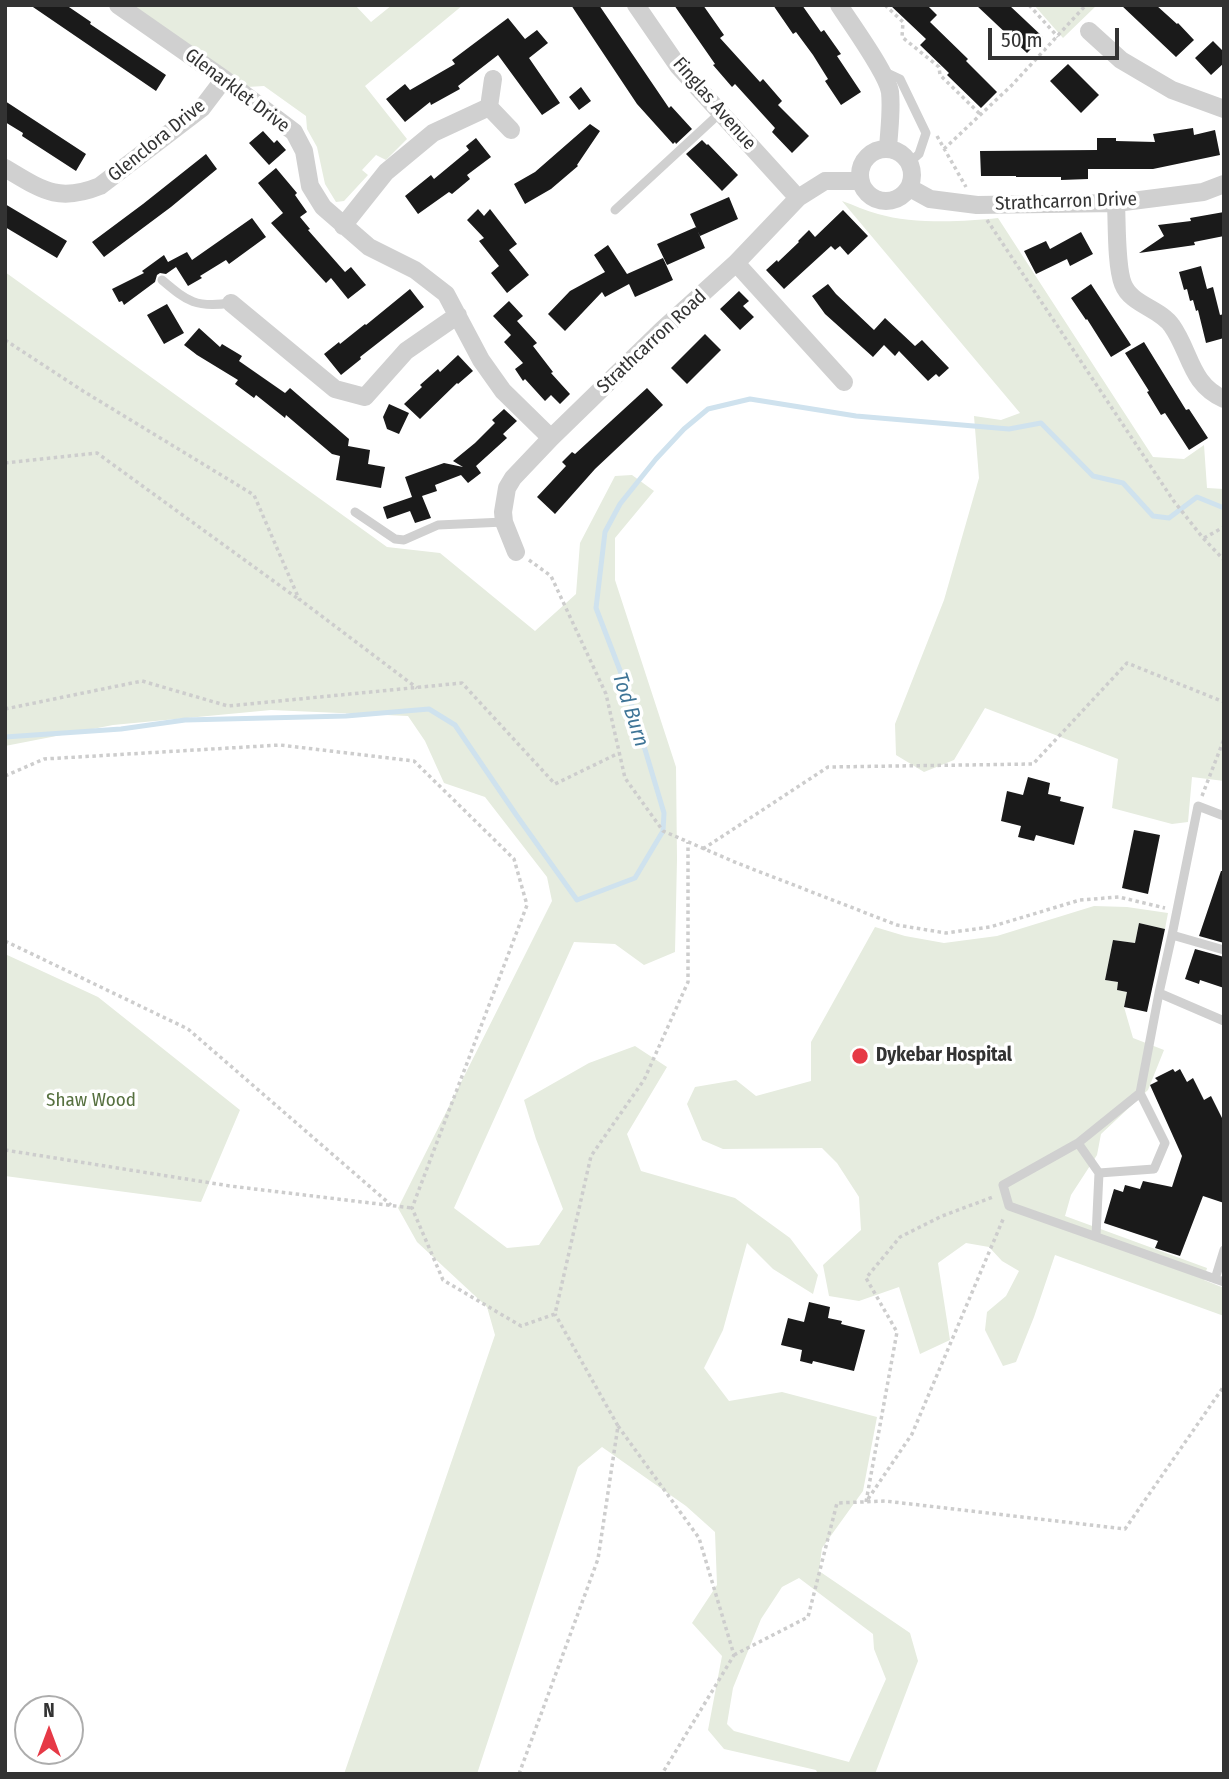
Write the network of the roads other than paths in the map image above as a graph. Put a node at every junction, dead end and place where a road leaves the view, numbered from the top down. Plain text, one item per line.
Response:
1 (118, 5) edge
2 (636, 5) edge
3 (839, 5) edge
4 (1089, 31) dead end
5 (879, 68) junction
6 (224, 79) junction
7 (493, 79) dead end
8 (489, 107) junction
9 (1224, 109) edge
10 (720, 113) junction
11 (512, 130) dead end
12 (888, 149) junction
13 (909, 162) junction
14 (5, 168) edge
15 (860, 181) junction
16 (1224, 184) edge
17 (909, 188) junction
18 (798, 198) junction
19 (1116, 203) junction
20 (615, 210) dead end
21 (343, 226) junction
22 (736, 263) junction
23 (162, 280) dead end
24 (231, 303) joint
25 (458, 315) junction
26 (844, 382) dead end
27 (1224, 399) edge
28 (551, 438) junction
29 (355, 512) dead end
30 (504, 522) junction
31 (516, 552) road end
32 (1224, 816) edge
33 (1172, 935) junction
34 (1224, 950) edge
35 (1159, 993) junction
36 (1224, 1021) edge
37 (1140, 1093) junction
38 (1078, 1143) junction
39 (1099, 1173) junction
40 (1096, 1236) junction
41 (1224, 1250) edge
42 (1219, 1281) edge

1 - 6 street, Glenarklet Drive
2 - 10 street, Finglas Avenue
3 - 5 street
4 - 9 street
5 - 12 street
5 - 13 lane
6 - 14 street, Glenclora Drive
6 - 21 street, Glenarklet Drive
7 - 8 street
8 - 11 street
8 - 21 street
10 - 18 street, Finglas Avenue
10 - 20 lane
12 - 13 street
12 - 15 street
13 - 17 street
15 - 17 street
15 - 18 street, Strathcarron Road
16 - 19 street, Strathcarron Drive
17 - 19 street, Strathcarron Drive
18 - 22 street, Strathcarron Road
19 - 27 street
21 - 25 street, Glenarklet Drive
22 - 26 street
22 - 28 street, Strathcarron Road
23 - 24 lane
24 - 25 street
25 - 28 street, Glenarklet Drive
28 - 30 street, Strathcarron Road
29 - 30 lane
30 - 31 street, Strathcarron Road
32 - 33 lane
33 - 34 lane
33 - 35 lane
35 - 36 lane
35 - 37 lane
37 - 38 lane
37 - 39 lane
38 - 39 lane
38 - 40 lane
39 - 40 lane
40 - 42 lane
41 - 42 lane

